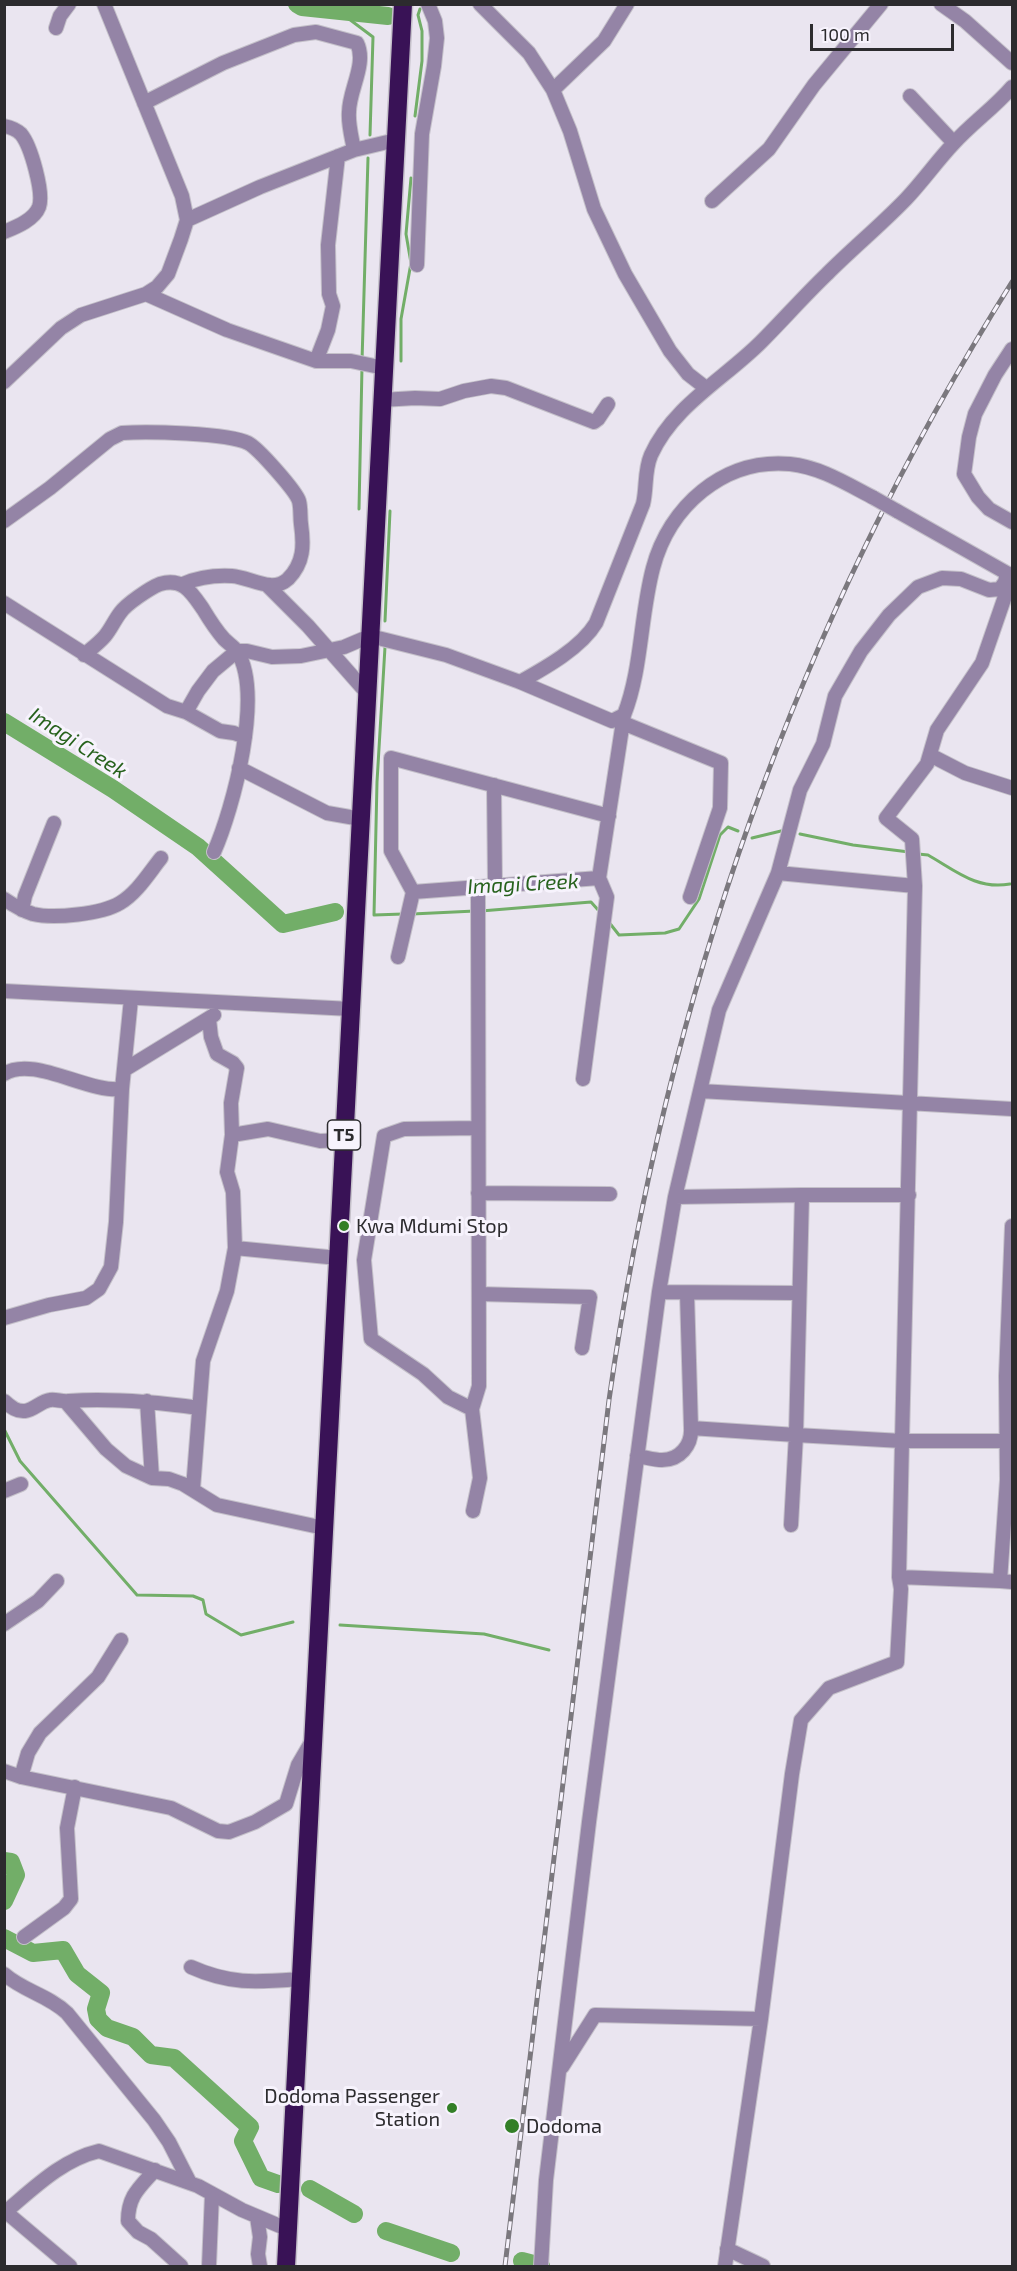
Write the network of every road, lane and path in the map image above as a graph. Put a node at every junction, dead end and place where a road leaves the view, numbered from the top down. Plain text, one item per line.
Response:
1 (69, 4) edge
2 (104, 4) edge
3 (403, 4) edge
4 (428, 4) edge
5 (480, 4) edge
6 (627, 4) edge
7 (881, 4) edge
8 (941, 4) edge
9 (56, 28) dead end
10 (1012, 63) edge
11 (1012, 87) edge
12 (553, 90) junction
13 (910, 96) dead end
14 (144, 103) junction
15 (4, 126) edge
16 (396, 140) junction
17 (954, 143) junction
18 (354, 150) junction
19 (338, 156) junction
20 (712, 201) dead end
21 (187, 220) junction
22 (4, 232) edge
23 (417, 265) dead end
24 (146, 294) junction
25 (1012, 349) edge
26 (316, 361) junction
27 (384, 368) junction
28 (4, 382) edge
29 (706, 388) junction
30 (382, 400) junction
31 (608, 404) dead end
32 (4, 521) edge
33 (1012, 522) edge
34 (1011, 575) edge
35 (183, 584) junction
36 (268, 586) junction
37 (4, 603) edge
38 (370, 636) junction
39 (329, 650) junction
40 (237, 651) junction
41 (84, 655) junction
42 (520, 682) junction
43 (367, 693) junction
44 (186, 712) junction
45 (624, 719) junction
46 (245, 737) junction
47 (930, 754) junction
48 (239, 768) junction
49 (494, 785) junction
50 (1012, 788) edge
51 (609, 816) junction
52 (361, 819) junction
53 (54, 823) dead end
54 (214, 852) dead end
55 (161, 858) dead end
56 (778, 873) junction
57 (600, 878) junction
58 (495, 886) junction
59 (915, 886) junction
60 (478, 887) junction
61 (413, 892) junction
62 (690, 897) dead end
63 (4, 899) edge
64 (22, 910) junction
65 (398, 957) dead end
66 (4, 991) edge
67 (131, 999) junction
68 (231, 1004) junction
69 (351, 1009) junction
70 (209, 1018) junction
71 (124, 1070) junction
72 (4, 1074) edge
73 (583, 1079) dead end
74 (122, 1089) junction
75 (700, 1091) junction
76 (910, 1105) junction
77 (1012, 1109) edge
78 (477, 1128) junction
79 (232, 1135) junction
80 (344, 1140) junction
81 (478, 1192) junction
82 (610, 1194) dead end
83 (802, 1195) junction
84 (909, 1195) junction
85 (675, 1197) junction
86 (1012, 1226) edge
87 (1012, 1235) edge
88 (235, 1248) junction
89 (338, 1256) junction
90 (364, 1260) junction
91 (659, 1292) junction
92 (687, 1293) junction
93 (798, 1293) junction
94 (478, 1294) junction
95 (4, 1318) edge
96 (582, 1348) dead end
97 (1010, 1377) edge
98 (4, 1401) edge
99 (147, 1401) junction
100 (66, 1402) junction
101 (199, 1408) junction
102 (472, 1409) junction
103 (691, 1428) junction
104 (796, 1435) junction
105 (902, 1441) junction
106 (1007, 1441) junction
107 (637, 1456) junction
108 (152, 1478) junction
109 (1010, 1480) edge
110 (21, 1484) dead end
111 (193, 1490) junction
112 (4, 1491) edge
113 (473, 1511) dead end
114 (791, 1525) dead end
115 (324, 1528) junction
116 (899, 1577) junction
117 (57, 1581) dead end
118 (1006, 1581) edge
119 (4, 1624) edge
120 (122, 1640) dead end
121 (313, 1739) junction
122 (4, 1771) edge
123 (21, 1777) junction
124 (75, 1788) junction
125 (24, 1938) dead end
126 (191, 1967) dead end
127 (4, 1974) edge
128 (300, 1980) junction
129 (761, 2019) junction
130 (559, 2071) junction
131 (154, 2170) junction
132 (190, 2183) junction
133 (212, 2194) junction
134 (6, 2209) edge
135 (257, 2217) junction
136 (287, 2229) junction
137 (728, 2249) junction
138 (70, 2266) edge
139 (181, 2266) edge
140 (209, 2266) edge
141 (260, 2266) edge
142 (286, 2266) edge
143 (541, 2266) edge
144 (725, 2266) edge
145 (763, 2266) edge

1 - 9 street
2 - 14 street
3 - 16 highway, T5
4 - 23 street
5 - 12 street
6 - 12 street
7 - 20 street
8 - 10 street
11 - 17 street
12 - 29 street
13 - 17 street
14 - 18 street
14 - 21 street
15 - 22 street
16 - 18 street
16 - 27 highway, T5
17 - 29 street
18 - 19 street
19 - 21 street
19 - 26 street
21 - 24 street
24 - 26 street
24 - 28 street
25 - 33 street
26 - 27 street
27 - 30 highway, T5
29 - 42 street
30 - 31 street
30 - 38 highway, T5
32 - 36 street
34 - 45 street, bridge
34 - 47 street
34 - 56 street
35 - 36 street
35 - 40 street
35 - 41 street
36 - 39 street
37 - 41 street
38 - 39 street
38 - 42 street
38 - 43 highway, T5
39 - 40 street
39 - 43 street
40 - 44 street
40 - 46 street
41 - 44 street
42 - 45 street
43 - 52 highway, T5
44 - 46 street
45 - 51 street
45 - 62 street
46 - 48 street
47 - 50 street
47 - 59 street
48 - 52 street
48 - 54 street
49 - 51 street
49 - 58 street
49 - 61 street
51 - 57 street
52 - 69 highway, T5
53 - 64 street
55 - 64 street
56 - 59 street
56 - 75 street
57 - 58 street
57 - 73 street
58 - 60 street
59 - 76 street
60 - 61 street
60 - 78 street
61 - 65 street
63 - 64 street
66 - 67 street
67 - 68 street
67 - 71 street
68 - 69 street
68 - 70 street
69 - 80 highway, T5
70 - 71 street
70 - 79 street
71 - 74 street
72 - 74 street
74 - 95 street
75 - 76 street
75 - 85 street
76 - 77 street
76 - 84 street
78 - 81 street
78 - 90 street
79 - 80 street
79 - 88 street
80 - 89 highway, T5
81 - 82 street
81 - 94 street
83 - 84 street
83 - 85 street
83 - 93 street
84 - 105 street
85 - 91 street
86 - 87 street
87 - 97 street
88 - 89 street
88 - 101 street
89 - 90 street
89 - 115 highway, T5
90 - 102 street
91 - 92 street
91 - 107 street
92 - 93 street
92 - 103 street
93 - 104 street
94 - 96 street
94 - 102 street
97 - 106 street
98 - 100 street
99 - 100 street
99 - 101 street
99 - 108 street
100 - 108 street
101 - 111 street
102 - 113 street
103 - 104 street
103 - 107 street
104 - 105 street
104 - 114 street
105 - 106 street
105 - 116 street
106 - 109 street
107 - 130 street
108 - 111 street
109 - 118 street
110 - 112 street
111 - 115 street
115 - 121 highway, T5
116 - 118 street
116 - 129 street
117 - 119 street
120 - 123 street
121 - 124 street
121 - 128 highway, T5
122 - 123 street
123 - 124 street
124 - 125 street
126 - 128 street
127 - 132 street
128 - 136 highway, T5
129 - 130 street
129 - 137 street
130 - 143 street
131 - 132 street
131 - 134 street
131 - 139 street
132 - 133 street
133 - 135 street
133 - 140 street
134 - 138 street
135 - 136 street
135 - 141 street
136 - 142 highway, T5
137 - 144 street
137 - 145 street

